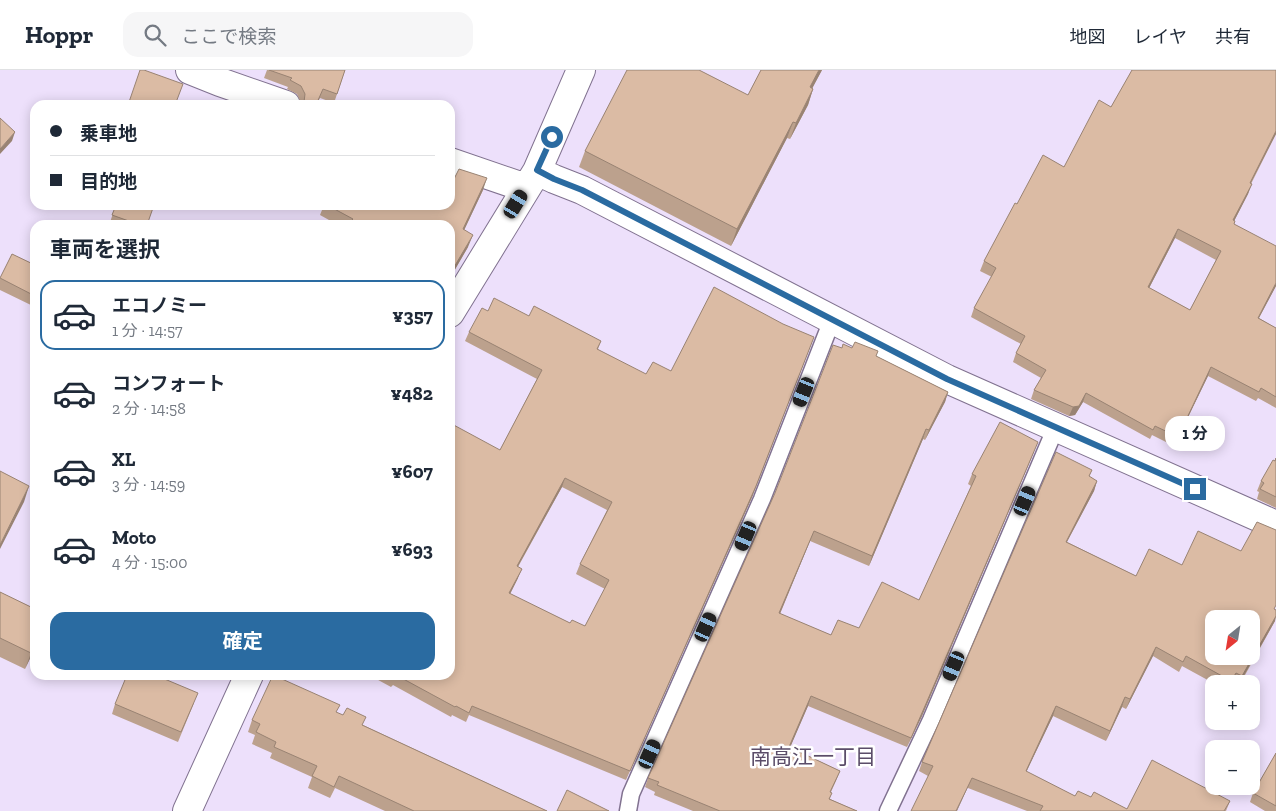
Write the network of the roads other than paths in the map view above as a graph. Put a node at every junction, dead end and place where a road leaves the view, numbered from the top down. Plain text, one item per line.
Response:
1 (190, 70) edge
2 (581, 70) edge
3 (272, 100) edge
4 (455, 163) edge
5 (531, 179) junction
6 (455, 305) edge
7 (832, 320) junction
8 (1056, 427) junction
9 (1276, 525) edge
10 (247, 680) edge
11 (187, 811) edge
12 (628, 811) edge
13 (888, 811) edge

1 - 3 street
2 - 5 street
4 - 5 street
5 - 6 street
5 - 7 street
7 - 8 street
7 - 12 lane
8 - 9 street
8 - 13 lane
10 - 11 street

